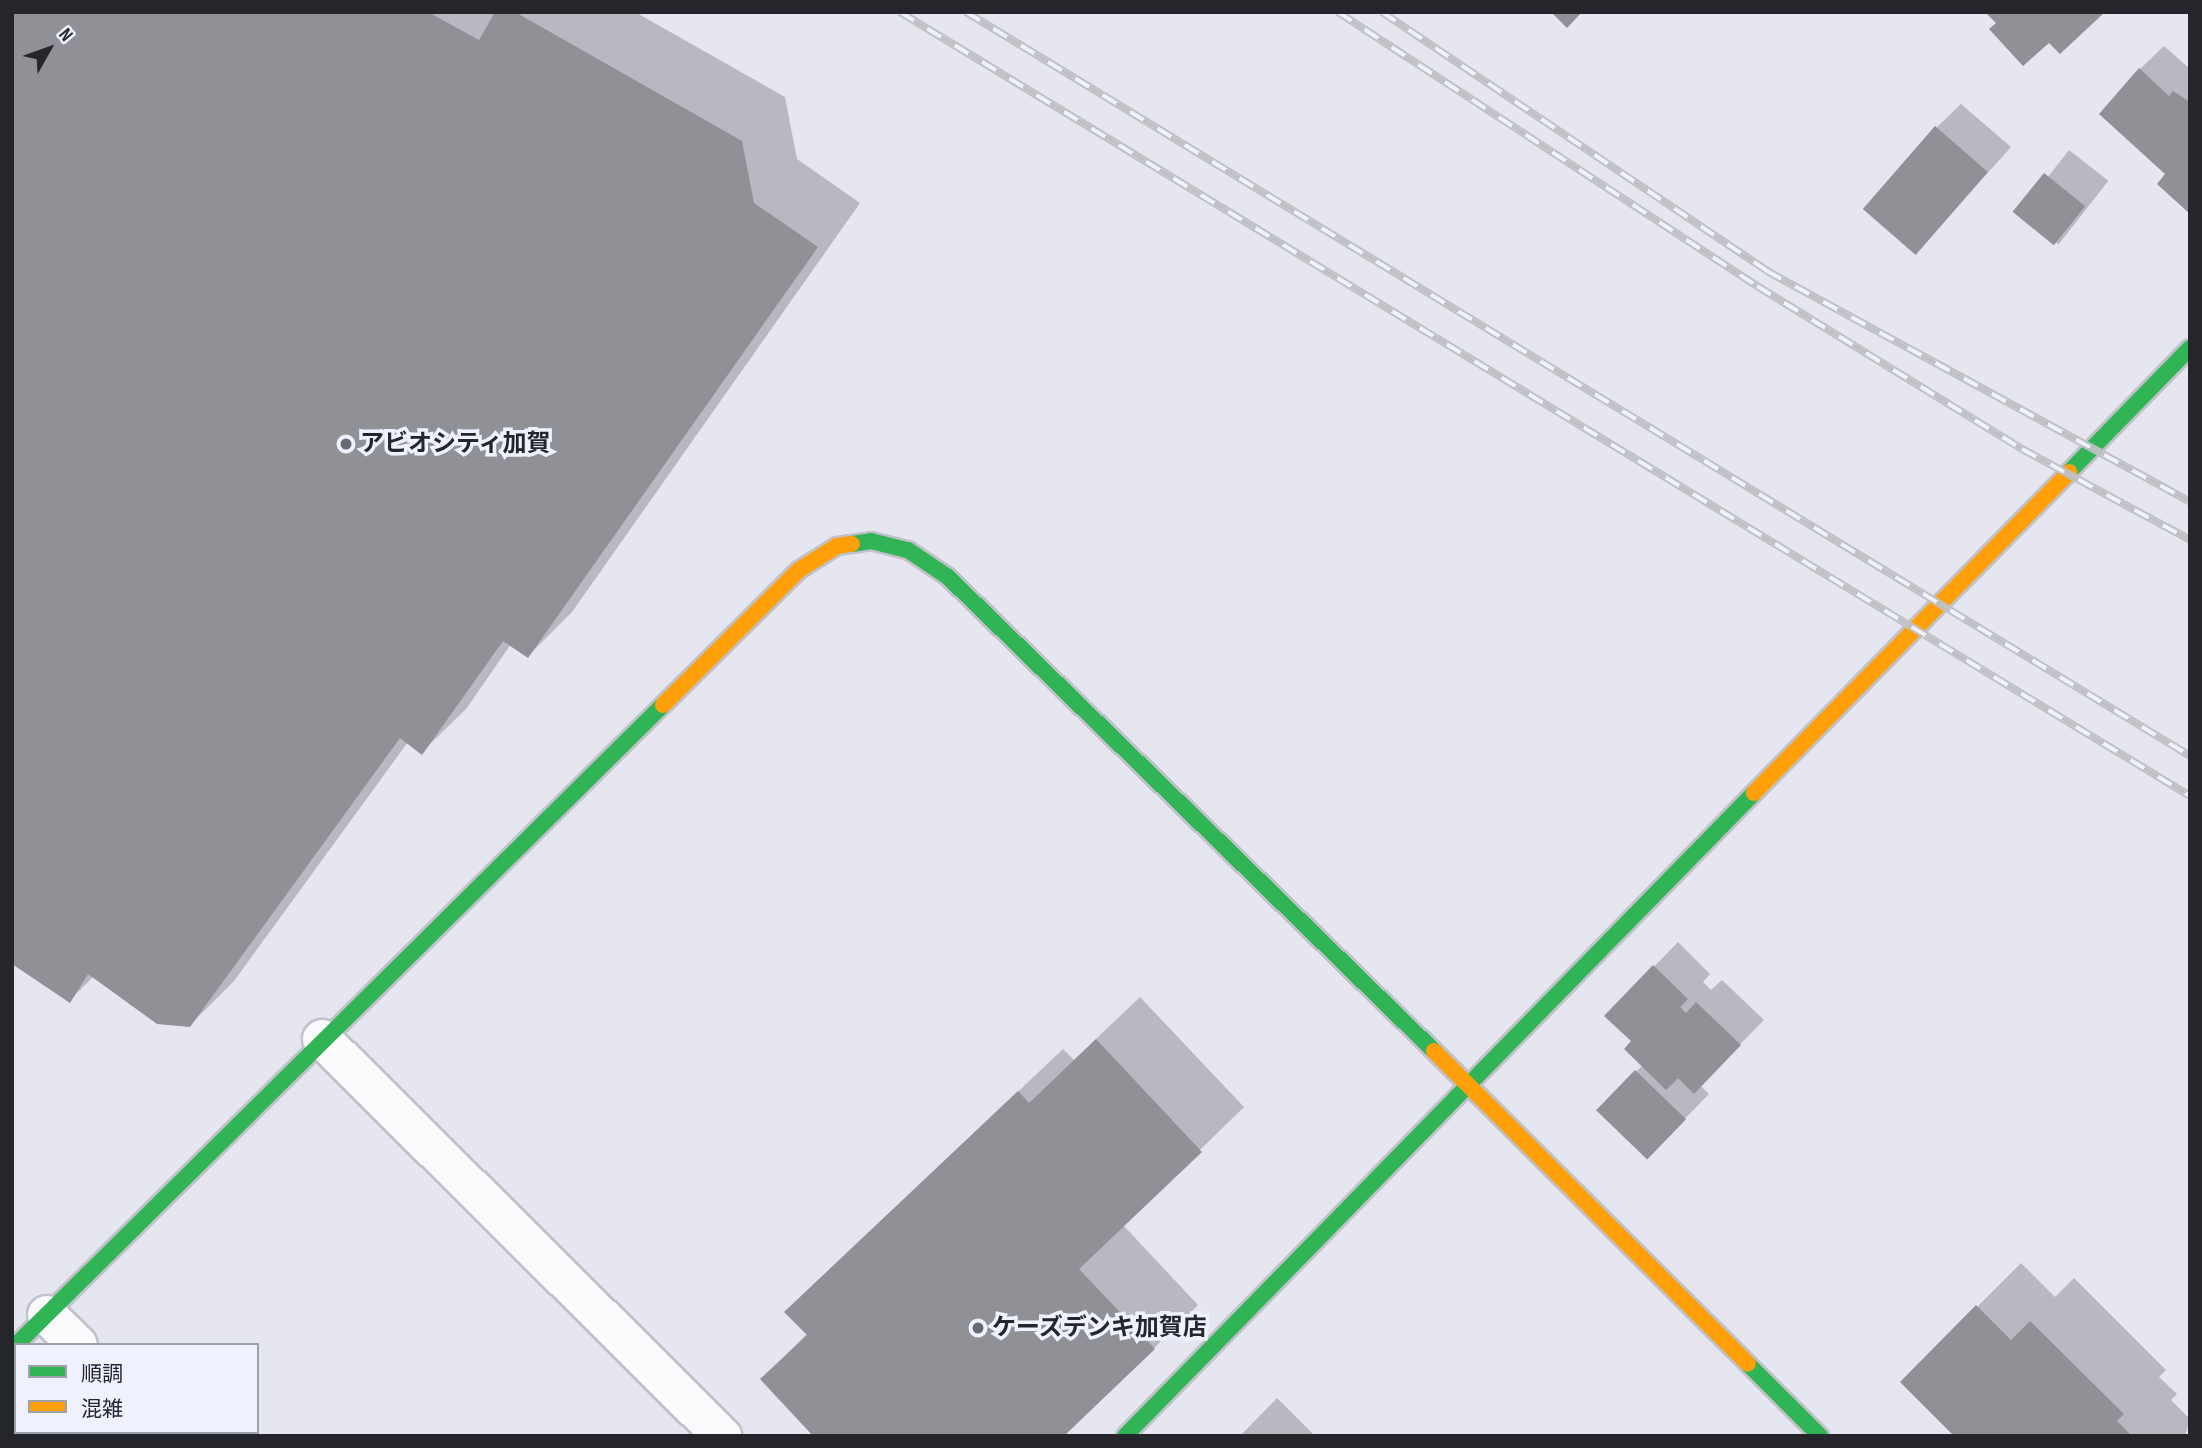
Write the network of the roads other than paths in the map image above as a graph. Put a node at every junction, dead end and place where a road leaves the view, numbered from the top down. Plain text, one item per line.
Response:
1 (2190, 348) edge
2 (322, 1040) junction
3 (1467, 1083) junction
4 (47, 1315) junction
5 (18, 1343) edge
6 (76, 1343) edge
7 (722, 1436) edge
8 (1125, 1436) edge
9 (1819, 1436) edge

1 - 3 street
2 - 3 street
2 - 4 street
2 - 7 street
3 - 8 street
3 - 9 street
4 - 5 street
4 - 6 street

